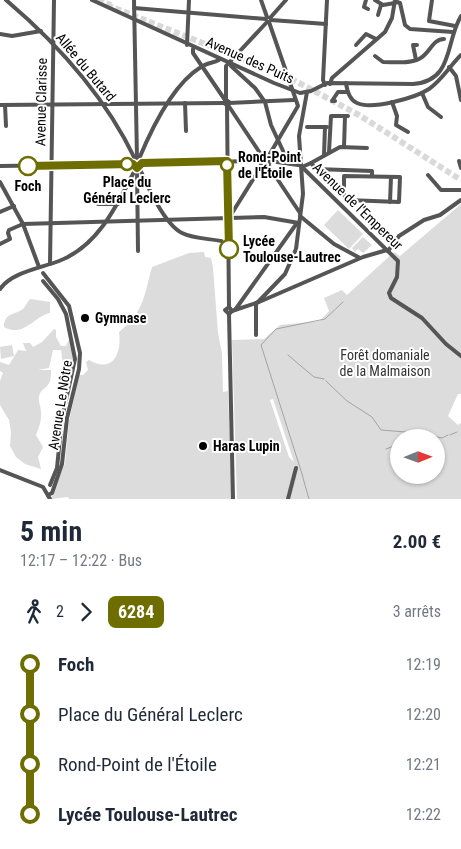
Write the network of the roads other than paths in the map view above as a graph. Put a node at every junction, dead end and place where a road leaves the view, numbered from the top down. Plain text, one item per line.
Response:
1 (6, 0) edge
2 (54, 0) edge
3 (87, 0) edge
4 (92, 0) edge
5 (134, 0) edge
6 (188, 0) edge
7 (261, 0) edge
8 (286, 0) edge
9 (327, 0) edge
10 (366, 0) edge
11 (375, 0) edge
12 (432, 0) edge
13 (396, 1) edge
14 (387, 2) edge
15 (381, 5) junction
16 (134, 8) junction
17 (368, 9) dead end
18 (188, 13) junction
19 (378, 15) dead end
20 (461, 15) edge
21 (134, 20) junction
22 (268, 20) junction
23 (326, 24) junction
24 (454, 25) junction
25 (41, 31) junction
26 (452, 32) junction
27 (0, 34) edge
28 (376, 39) junction
29 (444, 39) dead end
30 (54, 44) junction
31 (187, 45) junction
32 (356, 45) dead end
33 (417, 45) dead end
34 (193, 49) junction
35 (207, 54) junction
36 (461, 55) edge
37 (375, 56) dead end
38 (219, 60) junction
39 (416, 60) junction
40 (229, 64) junction
41 (202, 66) junction
42 (449, 67) junction
43 (346, 83) junction
44 (327, 84) junction
45 (348, 92) junction
46 (294, 93) junction
47 (307, 93) junction
48 (422, 93) junction
49 (294, 100) junction
50 (461, 100) edge
51 (335, 101) dead end
52 (265, 102) junction
53 (392, 102) junction
54 (136, 103) junction
55 (169, 103) junction
56 (186, 103) junction
57 (227, 103) junction
58 (52, 104) junction
59 (104, 104) junction
60 (0, 105) edge
61 (5, 105) junction
62 (441, 117) dead end
63 (6, 126) dead end
64 (307, 127) dead end
65 (325, 127) junction
66 (330, 127) junction
67 (186, 131) dead end
68 (408, 132) dead end
69 (277, 142) junction
70 (344, 147) junction
71 (367, 148) dead end
72 (330, 152) junction
73 (324, 155) junction
74 (268, 156) junction
75 (227, 161) junction
76 (261, 161) junction
77 (459, 161) dead end
78 (312, 162) junction
79 (137, 163) junction
80 (269, 163) junction
81 (51, 165) junction
82 (0, 166) edge
83 (300, 166) junction
84 (461, 168) edge
85 (341, 170) junction
86 (344, 176) junction
87 (372, 176) junction
88 (428, 176) dead end
89 (391, 177) junction
90 (0, 182) edge
91 (461, 190) edge
92 (461, 200) edge
93 (390, 202) junction
94 (98, 204) dead end
95 (118, 204) junction
96 (14, 206) junction
97 (231, 211) junction
98 (0, 212) edge
99 (300, 214) junction
100 (228, 219) junction
101 (169, 220) junction
102 (138, 221) junction
103 (107, 222) junction
104 (51, 223) junction
105 (298, 223) junction
106 (372, 223) dead end
107 (23, 224) junction
108 (229, 243) junction
109 (0, 244) edge
110 (393, 246) junction
111 (138, 251) dead end
112 (387, 251) junction
113 (360, 258) junction
114 (50, 264) junction
115 (39, 267) junction
116 (44, 273) dead end
117 (42, 281) dead end
118 (0, 289) edge
119 (266, 293) junction
120 (268, 298) junction
121 (257, 302) junction
122 (231, 310) junction
123 (256, 335) dead end
124 (461, 356) edge
125 (296, 468) dead end
126 (0, 470) edge
127 (50, 485) junction
128 (44, 489) junction
129 (53, 490) junction
130 (49, 497) edge
131 (233, 499) edge
132 (288, 499) edge

1 - 25 street, Allée du Butard
2 - 30 street, Avenue Clarisse
3 - 21 street, Avenue des Puits
4 - 21 street, Avenue des Puits
5 - 16 street
6 - 18 street
7 - 22 street
8 - 22 street
9 - 23 street
10 - 17 street
11 - 15 street
12 - 24 street
13 - 14 street
13 - 26 street
13 - 28 street
14 - 15 street
15 - 19 street
16 - 18 street
16 - 21 street
18 - 22 street
18 - 31 street
20 - 24 street
21 - 31 street, Avenue des Puits
21 - 54 street
22 - 23 street
22 - 40 street
22 - 46 street
23 - 44 street
24 - 26 street
25 - 27 street
25 - 30 street, Allée du Butard
26 - 43 street, Avenue des Puits
28 - 32 street
28 - 44 street
29 - 39 street
30 - 58 street, Avenue Clarisse
30 - 59 street, Allée du Butard
31 - 34 street, Avenue des Puits
31 - 35 street, Avenue des Puits
33 - 39 street
34 - 35 street, Avenue des Puits
34 - 41 street
35 - 38 street, Avenue des Puits
35 - 40 street, Avenue des Puits
36 - 42 street
37 - 39 street
38 - 40 street, Avenue des Puits
38 - 41 street
40 - 46 street, Avenue des Puits
40 - 52 street
40 - 57 street
41 - 55 street
41 - 57 street
42 - 48 street
42 - 50 street
43 - 44 street, Avenue des Puits
43 - 45 street
44 - 47 street, Avenue des Puits
45 - 51 street
45 - 53 street
46 - 47 street, Avenue des Puits
46 - 49 street
47 - 83 street
48 - 53 street
48 - 62 street
49 - 52 street
49 - 69 street
52 - 57 street
52 - 69 street, Avenue de l'Empereur
53 - 68 street
54 - 55 street
54 - 59 street
54 - 79 street
55 - 56 street
55 - 79 street
56 - 57 street
56 - 67 street
57 - 75 street
57 - 76 street
58 - 59 street
58 - 61 street
58 - 81 street, Avenue Clarisse
59 - 79 street, Allée du Butard
60 - 61 street
61 - 63 street
64 - 65 street
65 - 66 street
65 - 73 street
66 - 70 street
66 - 72 street
69 - 74 street
69 - 83 street, Avenue de l'Empereur
70 - 71 street
70 - 72 street
72 - 73 street
73 - 78 street
74 - 76 street
74 - 80 street
75 - 76 street
75 - 79 street
75 - 97 street
76 - 80 street
76 - 97 street
77 - 84 street
78 - 83 street
78 - 85 street
79 - 81 street
79 - 95 street
79 - 101 street, Allée du Butard
79 - 102 street
80 - 83 street
80 - 99 street
81 - 82 street
81 - 104 street, Avenue Clarisse
83 - 99 street
83 - 112 street, Avenue de l'Empereur
85 - 86 street
85 - 87 street
86 - 87 street
86 - 93 street
87 - 89 street
88 - 91 street
89 - 93 street
89 - 93 street
90 - 96 street
92 - 110 street
94 - 95 street
95 - 103 street
96 - 98 street
96 - 107 street
97 - 100 street
99 - 105 street
99 - 113 street
100 - 101 street
100 - 105 street
100 - 108 street
101 - 102 street
101 - 108 street, Allée du Butard
102 - 103 street
102 - 111 street
103 - 104 street
103 - 114 street
104 - 107 street
104 - 114 street, Avenue Clarisse
105 - 119 street
105 - 122 street
106 - 110 street
107 - 109 street
107 - 115 street
108 - 122 street
110 - 112 street
112 - 113 street
112 - 124 street, Avenue de l'Empereur
113 - 120 street
114 - 115 street
115 - 118 street
116 - 129 street, Avenue Le Nôtre
117 - 127 street, Avenue Le Nôtre
119 - 120 street
119 - 121 street
120 - 121 street
121 - 122 street
121 - 123 street
122 - 131 street
125 - 132 street
126 - 128 street
127 - 128 street
127 - 129 street
128 - 130 street
129 - 130 street, Avenue Le Nôtre

